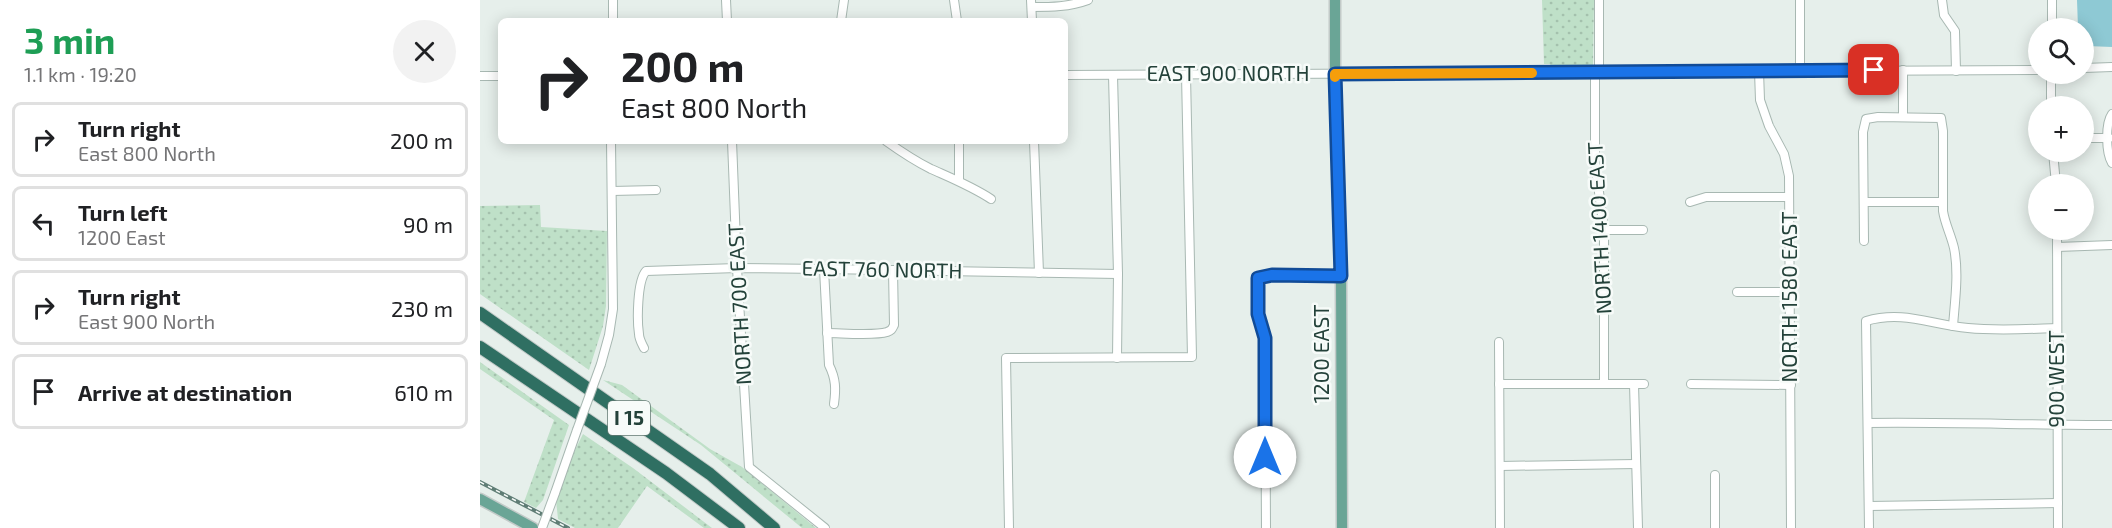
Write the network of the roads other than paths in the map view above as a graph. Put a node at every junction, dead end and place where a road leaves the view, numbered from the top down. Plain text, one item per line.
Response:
1 (614, 0) edge
2 (726, 0) edge
3 (844, 0) edge
4 (954, 0) edge
5 (1088, 0) edge
6 (1335, 0) edge
7 (1599, 0) edge
8 (1800, 0) edge
9 (1942, 0) edge
10 (2052, 0) edge
11 (1031, 3) edge
12 (613, 18) edge
13 (727, 18) edge
14 (841, 18) edge
15 (957, 18) edge
16 (1032, 18) edge
17 (2052, 18) edge
18 (2112, 67) edge
19 (2094, 68) edge
20 (1903, 70) junction
21 (2028, 70) edge
22 (1759, 71) junction
23 (1800, 71) junction
24 (1956, 71) junction
25 (1597, 73) junction
26 (1335, 74) junction
27 (1068, 75) edge
28 (1113, 75) junction
29 (1186, 75) junction
30 (480, 76) edge
31 (498, 76) edge
32 (2112, 114) edge
33 (1903, 117) junction
34 (2094, 138) edge
35 (2109, 138) junction
36 (611, 144) edge
37 (732, 144) edge
38 (891, 144) edge
39 (959, 144) edge
40 (1034, 144) edge
41 (2112, 163) edge
42 (959, 180) junction
43 (612, 190) junction
44 (656, 190) dead end
45 (1789, 197) junction
46 (991, 199) dead end
47 (1690, 202) dead end
48 (1864, 202) junction
49 (1943, 202) junction
50 (1604, 230) junction
51 (1643, 230) dead end
52 (2057, 240) edge
53 (1864, 241) dead end
54 (2112, 245) edge
55 (2057, 247) junction
56 (737, 268) junction
57 (824, 268) junction
58 (893, 270) junction
59 (1039, 273) junction
60 (1118, 274) junction
61 (1341, 276) junction
62 (1737, 292) dead end
63 (1791, 292) junction
64 (480, 313) edge
65 (1953, 326) junction
66 (2057, 328) junction
67 (827, 333) junction
68 (1499, 342) dead end
69 (480, 347) edge
70 (644, 348) dead end
71 (1117, 358) junction
72 (1499, 384) junction
73 (1604, 384) junction
74 (1690, 384) dead end
75 (1791, 385) junction
76 (834, 404) dead end
77 (1868, 423) junction
78 (2058, 425) junction
79 (2112, 425) edge
80 (1636, 464) junction
81 (1500, 466) junction
82 (1715, 475) dead end
83 (480, 499) edge
84 (2058, 504) junction
85 (1869, 506) junction
86 (533, 528) edge
87 (542, 528) edge
88 (739, 528) edge
89 (774, 528) edge
90 (825, 528) edge
91 (1009, 528) edge
92 (1266, 528) edge
93 (1342, 528) edge
94 (1500, 528) edge
95 (1638, 528) edge
96 (1715, 528) edge
97 (1791, 528) edge
98 (1869, 528) edge
99 (2058, 528) edge

1 - 12 street
2 - 13 street
3 - 14 street
4 - 15 street
5 - 11 street
6 - 26 main road, 1200 EAST
7 - 25 street, NORTH 1400 EAST
8 - 23 street
9 - 24 street
10 - 17 street
11 - 16 street
18 - 19 street
20 - 23 street, EAST 900 NORTH
20 - 24 street, EAST 900 NORTH
20 - 33 street
21 - 24 street, EAST 900 NORTH
22 - 23 street, EAST 900 NORTH
22 - 25 street, EAST 900 NORTH
22 - 45 street, NORTH 1580 EAST
25 - 26 street, EAST 900 NORTH
25 - 50 street, NORTH 1400 EAST
26 - 29 street, EAST 900 NORTH
26 - 61 main road, 1200 EAST
27 - 28 street, EAST 900 NORTH
28 - 29 street, EAST 900 NORTH
28 - 60 street
29 - 71 street
30 - 31 street
32 - 35 street
33 - 48 street
33 - 49 street
34 - 35 street
35 - 41 street
36 - 43 street
37 - 56 street, NORTH 700 EAST
38 - 42 street
39 - 42 street
40 - 59 street
42 - 46 street
43 - 44 street
43 - 87 street, bridge
45 - 47 street
45 - 63 street, NORTH 1580 EAST
48 - 49 street
48 - 53 street
49 - 65 street
50 - 51 street
50 - 73 street, NORTH 1400 EAST
52 - 55 street, 900 WEST
54 - 55 street
55 - 66 street, 900 WEST
56 - 57 street, EAST 760 NORTH
56 - 70 street, EAST 760 NORTH
56 - 90 street, NORTH 700 EAST
57 - 58 street, EAST 760 NORTH
57 - 67 street
58 - 59 street, EAST 760 NORTH
58 - 67 street
59 - 60 street, EAST 760 NORTH
60 - 71 street
61 - 92 street
61 - 93 main road, 1200 EAST
62 - 63 street
63 - 75 street, NORTH 1580 EAST
64 - 89 highway, I 15
65 - 66 street
65 - 77 street
66 - 78 street, 900 WEST
67 - 76 street
68 - 72 street
69 - 88 highway, I 15
71 - 91 street
72 - 73 street
72 - 81 street
73 - 80 street
74 - 75 street
75 - 97 street, NORTH 1580 EAST
77 - 78 street
77 - 85 street
78 - 79 street
78 - 84 street, 900 WEST
80 - 81 street
80 - 95 street
81 - 94 street
82 - 96 street
83 - 86 main road
84 - 85 street
84 - 99 street, 900 WEST
85 - 98 street

